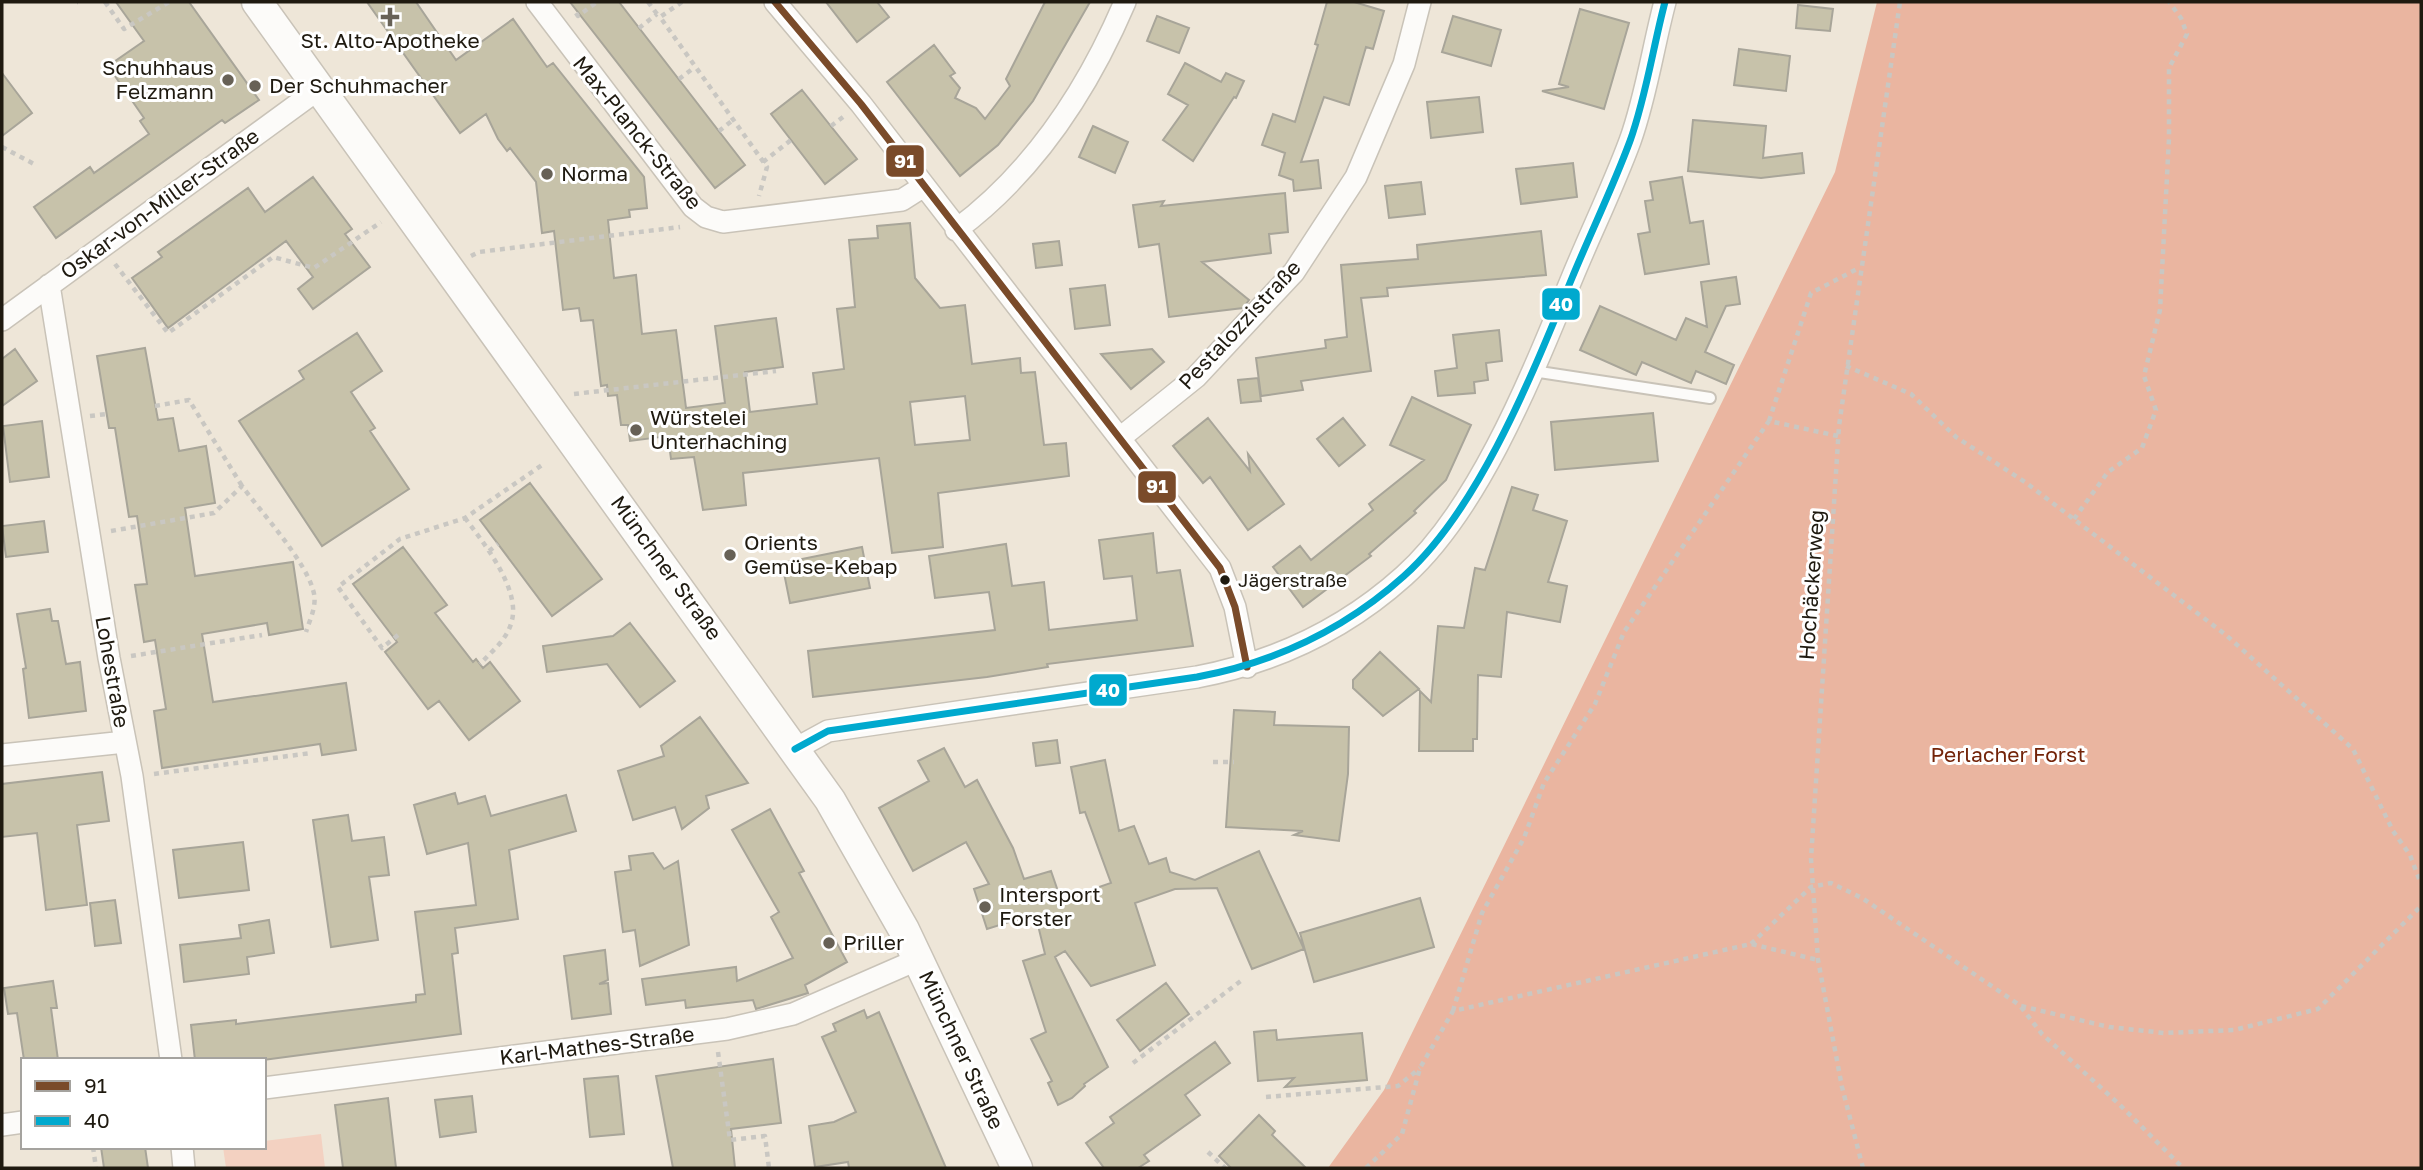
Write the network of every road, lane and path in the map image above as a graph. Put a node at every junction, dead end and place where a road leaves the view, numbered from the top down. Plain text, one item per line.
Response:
1 (105, 2) edge
2 (169, 2) edge
3 (257, 2) edge
4 (537, 2) edge
5 (597, 2) edge
6 (648, 2) edge
7 (682, 2) edge
8 (775, 2) edge
9 (1125, 2) edge
10 (1420, 2) edge
11 (1665, 2) edge
12 (1900, 2) edge
13 (2169, 2) edge
14 (573, 9) dead end
15 (658, 16) junction
16 (639, 28) dead end
17 (695, 67) junction
18 (679, 79) dead end
19 (320, 88) junction
20 (733, 120) junction
21 (719, 131) dead end
22 (791, 140) dead end
23 (2, 146) edge
24 (763, 162) junction
25 (34, 164) dead end
26 (924, 186) junction
27 (404, 206) junction
28 (758, 218) junction
29 (723, 222) junction
30 (956, 230) junction
31 (102, 247) junction
32 (1860, 268) junction
33 (449, 269) junction
34 (49, 285) junction
35 (2, 320) edge
36 (1846, 366) junction
37 (776, 371) dead end
38 (1533, 371) junction
39 (574, 394) dead end
40 (1710, 398) dead end
41 (155, 406) dead end
42 (1769, 421) junction
43 (1838, 436) junction
44 (1120, 438) junction
45 (545, 463) dead end
46 (242, 486) junction
47 (465, 518) junction
48 (2074, 519) junction
49 (89, 534) junction
50 (498, 544) dead end
51 (489, 551) junction
52 (306, 632) dead end
53 (262, 635) dead end
54 (398, 635) dead end
55 (109, 658) junction
56 (480, 664) dead end
57 (1247, 667) junction
58 (125, 742) junction
59 (795, 749) junction
60 (311, 753) dead end
61 (2, 755) edge
62 (1213, 762) dead end
63 (1234, 762) dead end
64 (132, 776) junction
65 (2421, 884) edge
66 (1811, 887) junction
67 (2421, 906) edge
68 (1751, 944) junction
69 (919, 960) junction
70 (1818, 960) junction
71 (1241, 981) dead end
72 (2021, 1006) junction
73 (1453, 1011) junction
74 (715, 1031) junction
75 (171, 1058) edge
76 (1133, 1063) dead end
77 (1420, 1068) junction
78 (266, 1088) edge
79 (1266, 1097) dead end
80 (21, 1122) edge
81 (2, 1125) edge
82 (93, 1149) edge
83 (182, 1149) edge
84 (1208, 1152) dead end
85 (96, 1168) edge
86 (184, 1168) edge
87 (769, 1168) edge
88 (1017, 1168) edge
89 (1225, 1168) edge
90 (1366, 1168) edge
91 (1863, 1168) edge
92 (2183, 1168) edge

1 - 2 path
3 - 19 main road, Münchner Straße
4 - 29 street, Max-Planck-Straße
5 - 14 path
6 - 15 path
7 - 15 path
8 - 26 street
9 - 30 street
10 - 44 street, Pestalozzistraße
11 - 38 street
12 - 32 path, Hochäckerweg
13 - 48 path
15 - 16 path
15 - 17 path
17 - 18 path
17 - 20 path
19 - 27 main road, Münchner Straße
19 - 31 street, Oskar-von-Miller-Straße
20 - 21 path
20 - 24 path
22 - 24 path
23 - 25 path
24 - 28 path
26 - 28 street, Max-Planck-Straße
26 - 30 street
27 - 31 path
27 - 33 main road, Münchner Straße
28 - 29 street, Max-Planck-Straße
29 - 33 path
30 - 44 street
31 - 34 street, Oskar-von-Miller-Straße
32 - 36 path, Hochäckerweg
32 - 42 path
33 - 59 main road, Münchner Straße
34 - 35 street, Oskar-von-Miller-Straße
34 - 49 street, Lohestraße
36 - 43 path, Hochäckerweg
36 - 48 path
37 - 39 path
38 - 40 lane
38 - 57 street
41 - 46 path
42 - 43 path
42 - 73 path
43 - 66 path, Hochäckerweg
44 - 57 street
45 - 47 path
46 - 49 path
46 - 52 path
47 - 51 path
47 - 54 path
48 - 65 path
49 - 55 street, Lohestraße
50 - 51 path
51 - 56 path
53 - 55 path
55 - 58 street, Lohestraße
57 - 59 street
58 - 61 street
58 - 64 street, Lohestraße
59 - 69 main road, Münchner Straße
60 - 64 path
62 - 63 path
64 - 75 street, Lohestraße
66 - 68 path
66 - 70 path, Hochäckerweg
66 - 72 path
67 - 72 path
68 - 70 path
68 - 73 path
69 - 74 street, Karl-Mathes-Straße
69 - 88 main road, Münchner Straße
70 - 91 path, Hochäckerweg
71 - 76 path
72 - 92 path
73 - 77 path
74 - 78 street, Karl-Mathes-Straße
74 - 87 path
77 - 79 path
77 - 90 path
80 - 81 street
82 - 85 path
83 - 86 street
84 - 89 path

